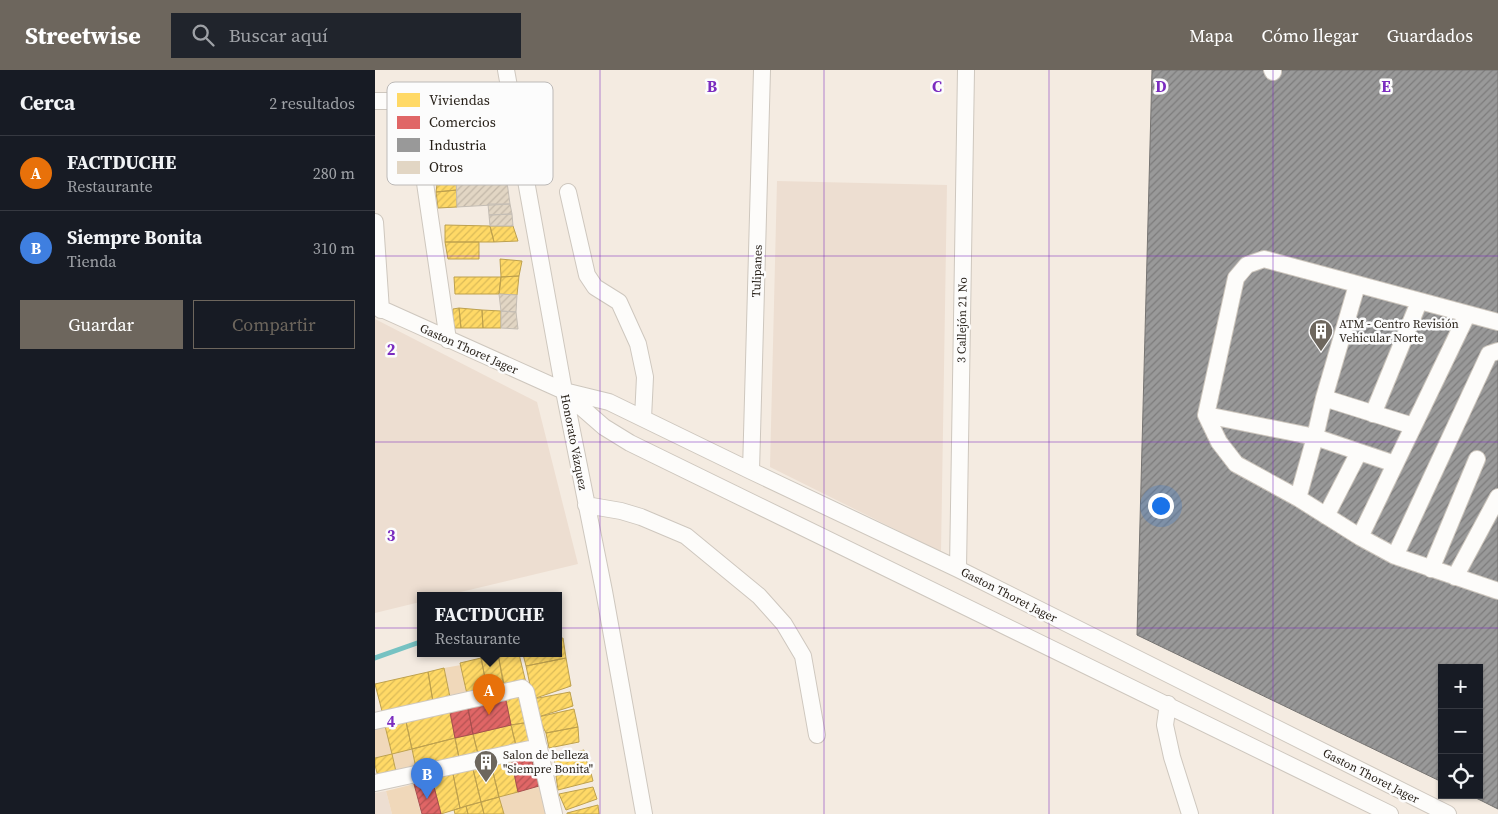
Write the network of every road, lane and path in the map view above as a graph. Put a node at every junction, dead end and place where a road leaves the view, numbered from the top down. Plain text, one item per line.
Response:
1 (762, 70) edge
2 (965, 70) edge
3 (425, 185) edge
4 (526, 185) edge
5 (568, 192) dead end
6 (375, 222) edge
7 (1357, 285) junction
8 (1419, 302) junction
9 (378, 308) edge
10 (1467, 315) junction
11 (1498, 322) edge
12 (448, 340) junction
13 (1498, 351) edge
14 (564, 391) junction
15 (1324, 398) junction
16 (1373, 414) junction
17 (1205, 415) junction
18 (643, 418) junction
19 (1413, 426) junction
20 (1315, 437) junction
21 (1359, 452) junction
22 (1477, 459) dead end
23 (1395, 464) junction
24 (751, 471) junction
25 (1498, 497) edge
26 (1298, 498) junction
27 (586, 505) junction
28 (1326, 516) junction
29 (1360, 537) junction
30 (1395, 556) junction
31 (958, 569) junction
32 (1431, 569) junction
33 (1455, 577) junction
34 (1498, 591) edge
35 (1168, 704) junction
36 (375, 720) edge
37 (817, 735) dead end
38 (539, 747) junction
39 (375, 783) edge
40 (554, 814) edge
41 (644, 814) edge
42 (1188, 814) edge
43 (1390, 814) edge
44 (1448, 814) edge

1 - 24 street, Tulipanes
2 - 31 street, 3 Callejón 21 No
3 - 12 street
4 - 14 street, Honorato Vázquez
5 - 18 street
6 - 9 street
7 - 8 street
7 - 15 street
7 - 17 street
8 - 10 street
8 - 16 street
9 - 12 street, Gaston Thoret Jager
10 - 11 street
10 - 19 street
12 - 14 street, Gaston Thoret Jager
13 - 30 street
14 - 18 street, Gaston Thoret Jager
14 - 27 street, Honorato Vázquez
14 - 35 street, Gaston Thoret Jager
15 - 16 street
15 - 20 street
16 - 19 street
17 - 20 street
17 - 26 street
18 - 24 street, Gaston Thoret Jager
19 - 23 street
20 - 21 street
20 - 26 street
21 - 23 street
21 - 28 street
22 - 32 street
23 - 29 street
24 - 31 street, Gaston Thoret Jager
25 - 33 street
26 - 28 street
27 - 37 street
27 - 41 street, Honorato Vázquez
28 - 29 street
29 - 30 street
30 - 32 street
31 - 44 street, Gaston Thoret Jager
32 - 33 street
33 - 34 street
35 - 42 street
35 - 43 street, Gaston Thoret Jager
36 - 38 street
38 - 39 street
38 - 40 street

